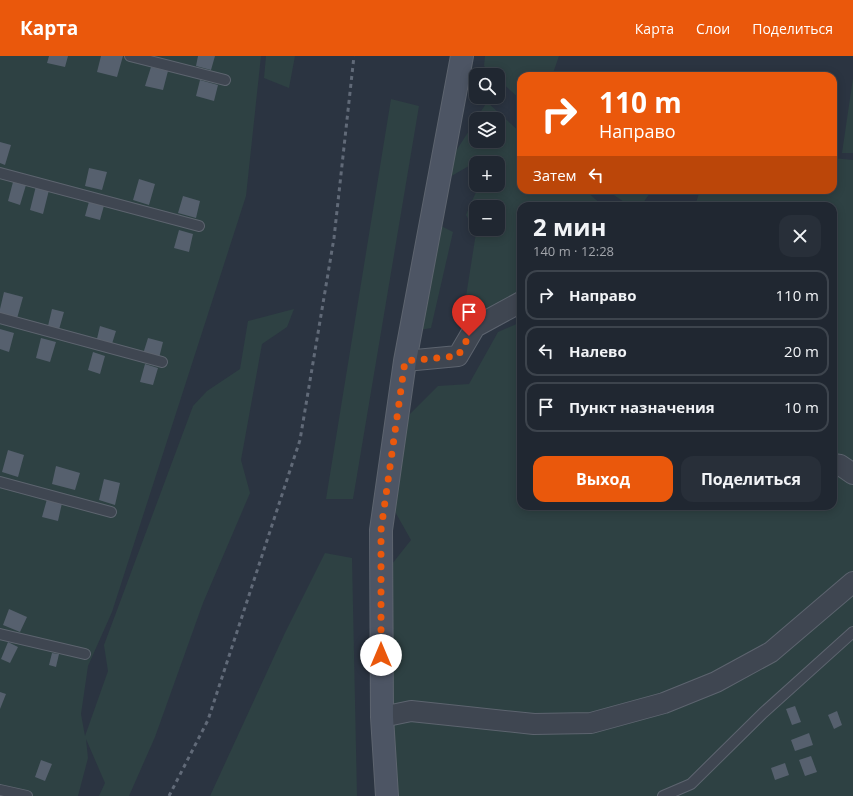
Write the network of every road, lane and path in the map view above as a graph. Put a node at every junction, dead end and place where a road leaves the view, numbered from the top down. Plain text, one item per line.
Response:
1 (130, 56) edge
2 (462, 56) edge
3 (225, 80) dead end
4 (0, 173) edge
5 (199, 226) dead end
6 (517, 304) edge
7 (0, 318) edge
8 (405, 361) junction
9 (162, 362) dead end
10 (837, 465) edge
11 (853, 474) edge
12 (0, 482) edge
13 (111, 512) dead end
14 (853, 582) edge
15 (853, 632) edge
16 (0, 634) edge
17 (85, 654) dead end
18 (382, 717) junction
19 (0, 790) edge
20 (27, 796) edge
21 (387, 796) edge
22 (663, 796) edge

1 - 3 lane
2 - 8 main road
4 - 5 lane
6 - 8 street
7 - 9 lane
8 - 18 main road
10 - 11 street
12 - 13 lane
14 - 18 street
15 - 22 lane
16 - 17 lane
18 - 21 main road
19 - 20 lane

